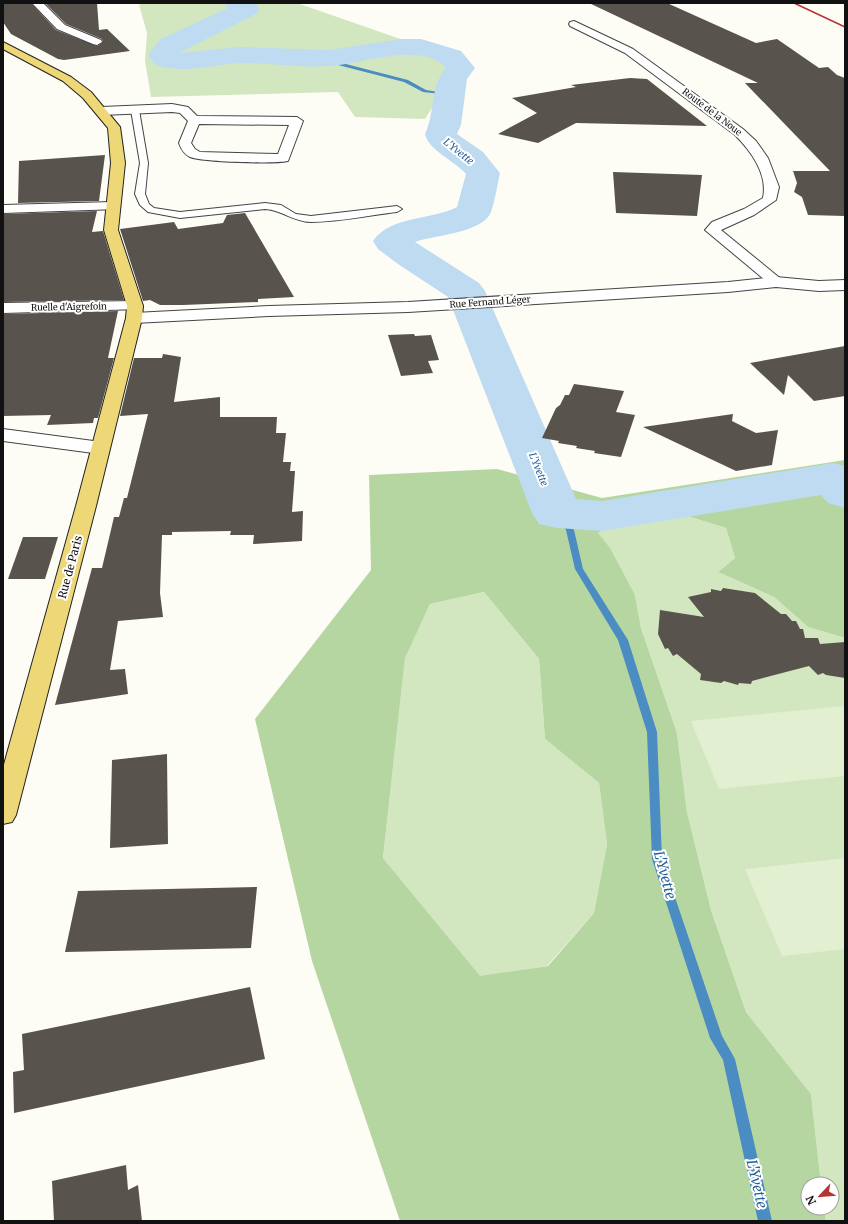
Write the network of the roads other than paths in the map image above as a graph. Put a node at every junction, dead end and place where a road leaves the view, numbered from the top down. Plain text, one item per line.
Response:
1 (37, 3) edge
2 (574, 24) dead end
3 (97, 42) dead end
4 (3, 45) edge
5 (135, 110) junction
6 (102, 111) junction
7 (194, 120) junction
8 (114, 206) junction
9 (3, 209) edge
10 (397, 209) dead end
11 (776, 282) junction
12 (845, 285) edge
13 (3, 308) edge
14 (134, 312) junction
15 (3, 435) edge
16 (100, 448) junction
17 (3, 815) edge

1 - 3 street
2 - 11 street, Route de la Noue
4 - 6 main road
5 - 6 street
5 - 7 street
5 - 10 lane
6 - 8 main road
7 - 7 street
8 - 9 street
8 - 14 main road
11 - 12 street, Rue Fernand Léger
11 - 14 street, Rue Fernand Léger
13 - 14 street, Ruelle d'Aigrefoin
14 - 16 main road, Rue de Paris
15 - 16 street
16 - 17 main road, Rue de Paris

